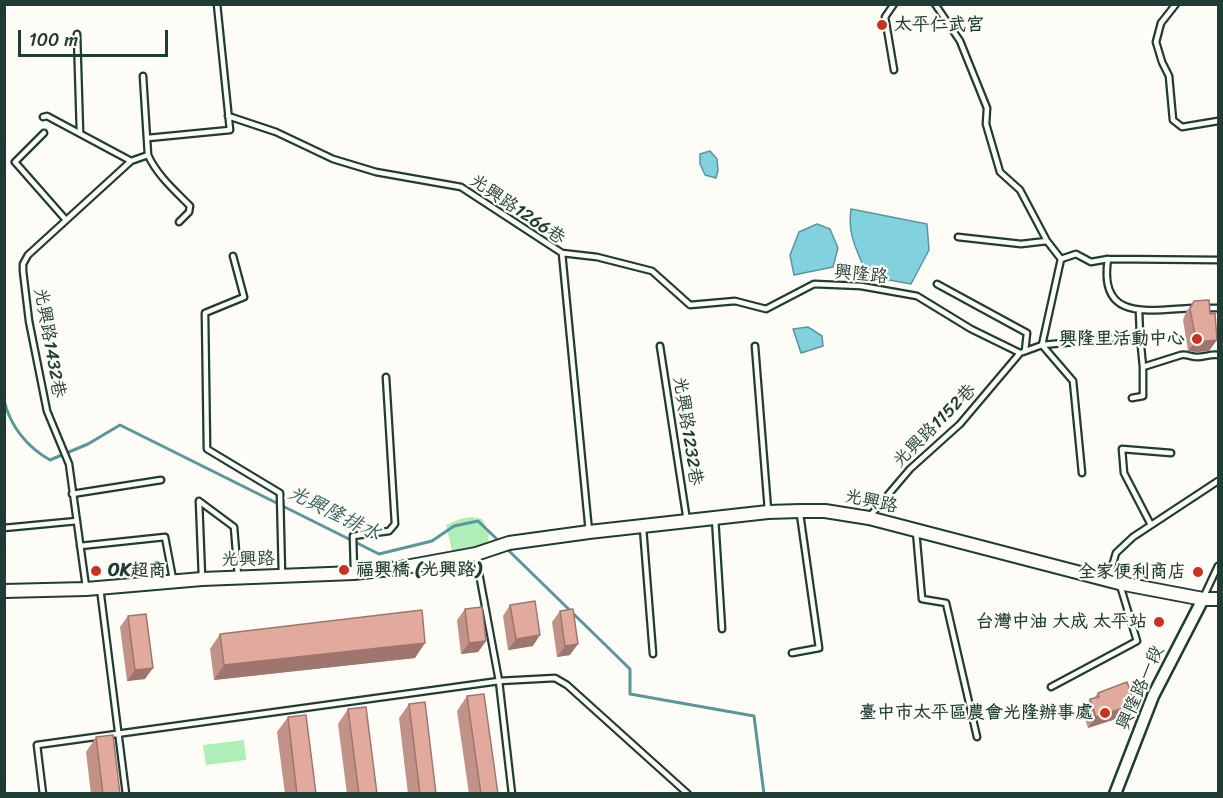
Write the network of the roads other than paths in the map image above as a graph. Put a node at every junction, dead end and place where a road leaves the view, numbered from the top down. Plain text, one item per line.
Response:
1 (217, 4) edge
2 (894, 4) edge
3 (935, 4) edge
4 (1176, 4) edge
5 (77, 34) dead end
6 (894, 70) dead end
7 (143, 76) dead end
8 (228, 116) junction
9 (43, 117) dead end
10 (1218, 121) edge
11 (44, 133) dead end
12 (80, 133) junction
13 (148, 138) junction
14 (148, 155) junction
15 (131, 161) junction
16 (66, 220) junction
17 (179, 222) dead end
18 (958, 237) dead end
19 (1047, 241) junction
20 (562, 253) junction
21 (234, 256) dead end
22 (1061, 259) junction
23 (1108, 259) junction
24 (1218, 260) edge
25 (937, 284) dead end
26 (1218, 308) edge
27 (1139, 310) junction
28 (1140, 336) junction
29 (1042, 345) junction
30 (660, 346) dead end
31 (755, 346) dead end
32 (1023, 352) junction
33 (1218, 355) edge
34 (1143, 367) junction
35 (386, 377) dead end
36 (1132, 398) dead end
37 (1171, 453) dead end
38 (1082, 473) dead end
39 (161, 480) dead end
40 (1218, 481) edge
41 (72, 494) junction
42 (800, 511) junction
43 (768, 512) junction
44 (716, 518) junction
45 (869, 518) junction
46 (77, 521) junction
47 (687, 521) junction
48 (1151, 525) junction
49 (643, 527) junction
50 (4, 528) edge
51 (916, 531) junction
52 (589, 532) junction
53 (80, 546) junction
54 (476, 554) junction
55 (1218, 566) edge
56 (354, 573) junction
57 (238, 578) junction
58 (282, 578) junction
59 (202, 579) junction
60 (1113, 581) junction
61 (174, 582) junction
62 (100, 588) junction
63 (86, 589) junction
64 (4, 591) edge
65 (1203, 599) junction
66 (1218, 599) edge
67 (722, 629) dead end
68 (792, 653) dead end
69 (653, 654) dead end
70 (499, 681) junction
71 (1052, 687) dead end
72 (118, 733) junction
73 (977, 737) dead end
74 (43, 794) edge
75 (126, 794) edge
76 (512, 794) edge
77 (688, 794) edge
78 (1114, 794) edge

1 - 8 lane
2 - 6 lane
3 - 19 lane
4 - 10 lane
5 - 12 lane
7 - 13 lane
8 - 13 lane
8 - 20 lane, 光興路1266巷
9 - 12 lane
11 - 16 lane
12 - 15 lane
13 - 14 lane
14 - 15 lane, 光興路1432巷
14 - 17 lane
15 - 16 lane, 光興路1432巷
16 - 41 lane, 光興路1432巷
18 - 19 lane
19 - 22 lane
20 - 32 lane, 興隆路
20 - 52 lane, 光興路1266巷
21 - 58 lane
22 - 23 lane
22 - 29 lane
23 - 24 lane
23 - 27 lane
25 - 32 lane
26 - 27 lane
27 - 28 lane
28 - 29 lane
28 - 34 lane
29 - 32 lane
29 - 38 lane
30 - 47 lane, 光興路1232巷
31 - 43 lane
32 - 45 lane, 光興路1152巷
33 - 34 lane
34 - 36 lane
35 - 56 lane
37 - 48 lane
39 - 41 lane
40 - 48 lane
41 - 46 lane, 光興路1432巷
42 - 43 main road, 光興路
42 - 45 main road, 光興路
42 - 68 lane
43 - 44 main road, 光興路
44 - 47 main road, 光興路
44 - 67 lane
45 - 51 main road, 光興路
46 - 50 lane
46 - 53 lane, 光興路1432巷
47 - 49 main road, 光興路
48 - 60 lane
49 - 52 main road, 光興路
49 - 69 lane
51 - 60 main road, 光興路
51 - 73 lane
52 - 54 main road, 光興路
53 - 61 lane
53 - 63 lane, 光興路1432巷
54 - 56 main road, 光興路
54 - 70 lane
55 - 65 lane
56 - 58 main road, 光興路
57 - 58 main road, 光興路
57 - 59 main road, 光興路
57 - 59 lane
59 - 61 main road, 光興路
60 - 65 main road, 光興路
60 - 71 lane
61 - 62 main road, 光興路
62 - 63 main road, 光興路
62 - 72 lane
63 - 64 main road, 光興路
65 - 66 main road, 光興路
65 - 78 street, 興隆路一段
70 - 72 lane
70 - 76 lane
70 - 77 lane
72 - 74 lane
72 - 75 lane

